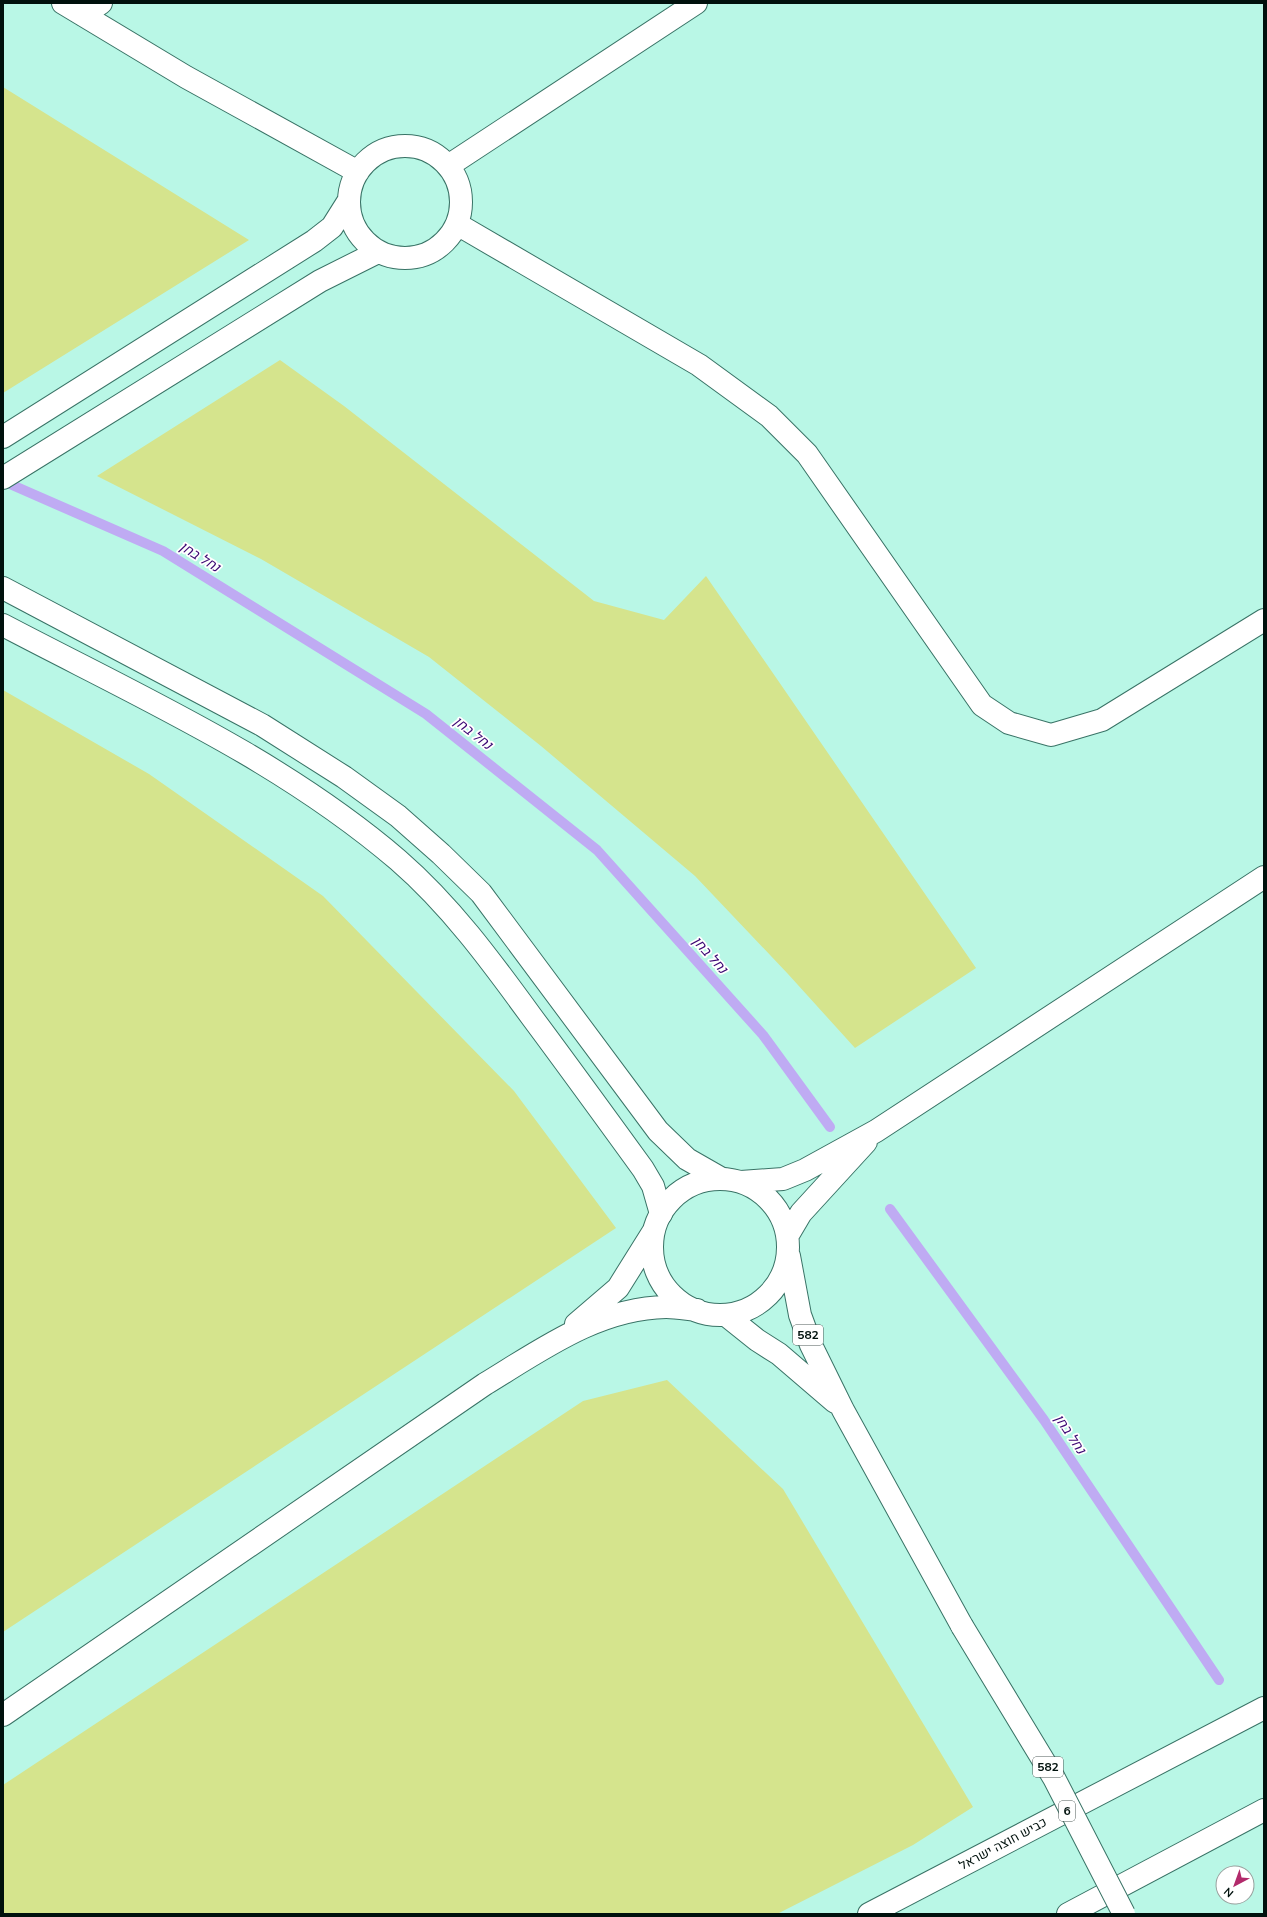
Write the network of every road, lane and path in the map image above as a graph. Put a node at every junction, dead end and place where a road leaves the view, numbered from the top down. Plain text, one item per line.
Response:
1 (63, 3) edge
2 (101, 3) edge
3 (696, 3) edge
4 (83, 15) junction
5 (448, 166) junction
6 (358, 172) junction
7 (349, 200) junction
8 (458, 224) junction
9 (378, 252) junction
10 (3, 437) edge
11 (3, 478) edge
12 (3, 588) edge
13 (1264, 620) edge
14 (3, 625) edge
15 (1264, 877) edge
16 (876, 1130) junction
17 (731, 1180) junction
18 (657, 1222) junction
19 (788, 1245) junction
20 (697, 1310) junction
21 (727, 1316) junction
22 (564, 1336) junction
23 (843, 1410) junction
24 (1264, 1708) edge
25 (3, 1715) edge
26 (1264, 1810) edge
27 (869, 1914) edge
28 (1068, 1914) edge
29 (1124, 1914) edge

1 - 4 main road
2 - 4 main road
3 - 5 main road
4 - 6 main road
5 - 6 main road
5 - 8 main road
6 - 7 main road
7 - 9 main road
7 - 10 main road
8 - 9 main road
8 - 13 main road
9 - 11 main road
12 - 17 main road
14 - 18 main road
15 - 16 main road
16 - 17 main road
16 - 19 main road
17 - 18 main road
17 - 19 main road
18 - 20 main road
18 - 22 main road
19 - 21 main road
19 - 23 main road, 582
20 - 21 main road
20 - 22 main road
21 - 23 main road, 582
22 - 25 main road
23 - 29 main road, 582, bridge
24 - 27 main road, כביש חוצה ישראל / 6
26 - 28 main road

